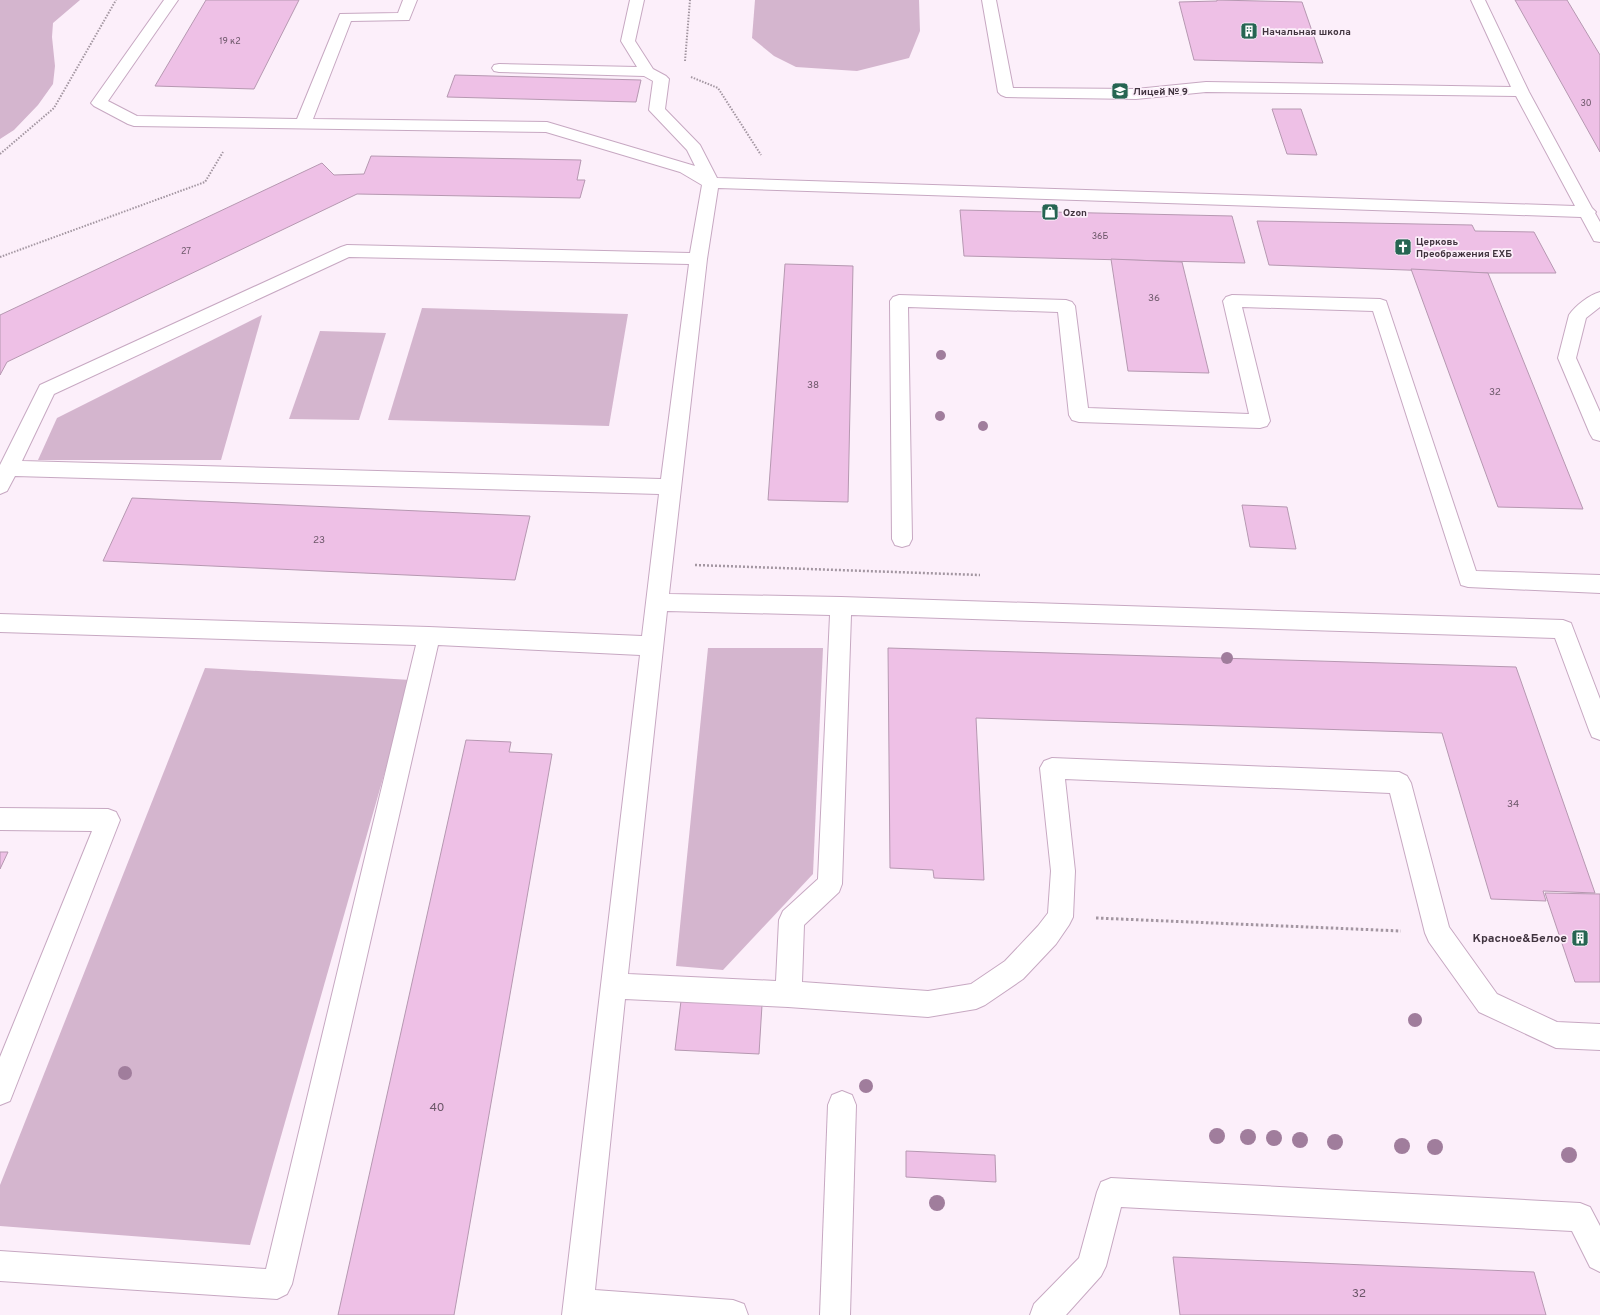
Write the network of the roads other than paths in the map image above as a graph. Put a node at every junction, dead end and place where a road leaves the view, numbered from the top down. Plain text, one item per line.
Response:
1 (171, 0) edge
2 (410, 0) edge
3 (637, 0) edge
4 (989, 0) edge
5 (1478, 0) edge
6 (499, 68) dead end
7 (647, 72) junction
8 (1521, 92) junction
9 (303, 124) junction
10 (711, 183) junction
11 (1588, 212) junction
12 (1599, 232) edge
13 (698, 259) junction
14 (1600, 298) edge
15 (1600, 434) edge
16 (8, 468) junction
17 (0, 486) edge
18 (670, 487) junction
19 (902, 539) dead end
20 (1600, 584) edge
21 (658, 602) junction
22 (841, 606) junction
23 (0, 624) edge
24 (429, 636) junction
25 (653, 646) junction
26 (1600, 730) edge
27 (0, 819) edge
28 (614, 986) junction
29 (788, 994) junction
30 (1600, 1037) edge
31 (0, 1091) edge
32 (842, 1105) dead end
33 (1600, 1257) edge
34 (0, 1266) edge
35 (578, 1310) edge
36 (733, 1315) edge
37 (835, 1315) edge
38 (1045, 1315) edge

1 - 9 lane
2 - 9 lane
3 - 7 lane
4 - 8 lane
5 - 8 lane
6 - 7 lane
7 - 10 lane
8 - 11 lane
9 - 10 lane
10 - 11 lane
10 - 13 lane
11 - 12 lane
13 - 16 lane
13 - 18 lane
14 - 15 lane
16 - 17 lane
16 - 18 lane
18 - 21 lane
19 - 20 lane
21 - 22 lane
21 - 25 lane
22 - 26 lane
22 - 29 lane
23 - 24 lane
24 - 25 lane
24 - 34 lane
25 - 28 lane
27 - 31 lane
28 - 29 lane
28 - 35 lane
29 - 30 lane
32 - 37 lane
33 - 38 lane
35 - 36 lane

